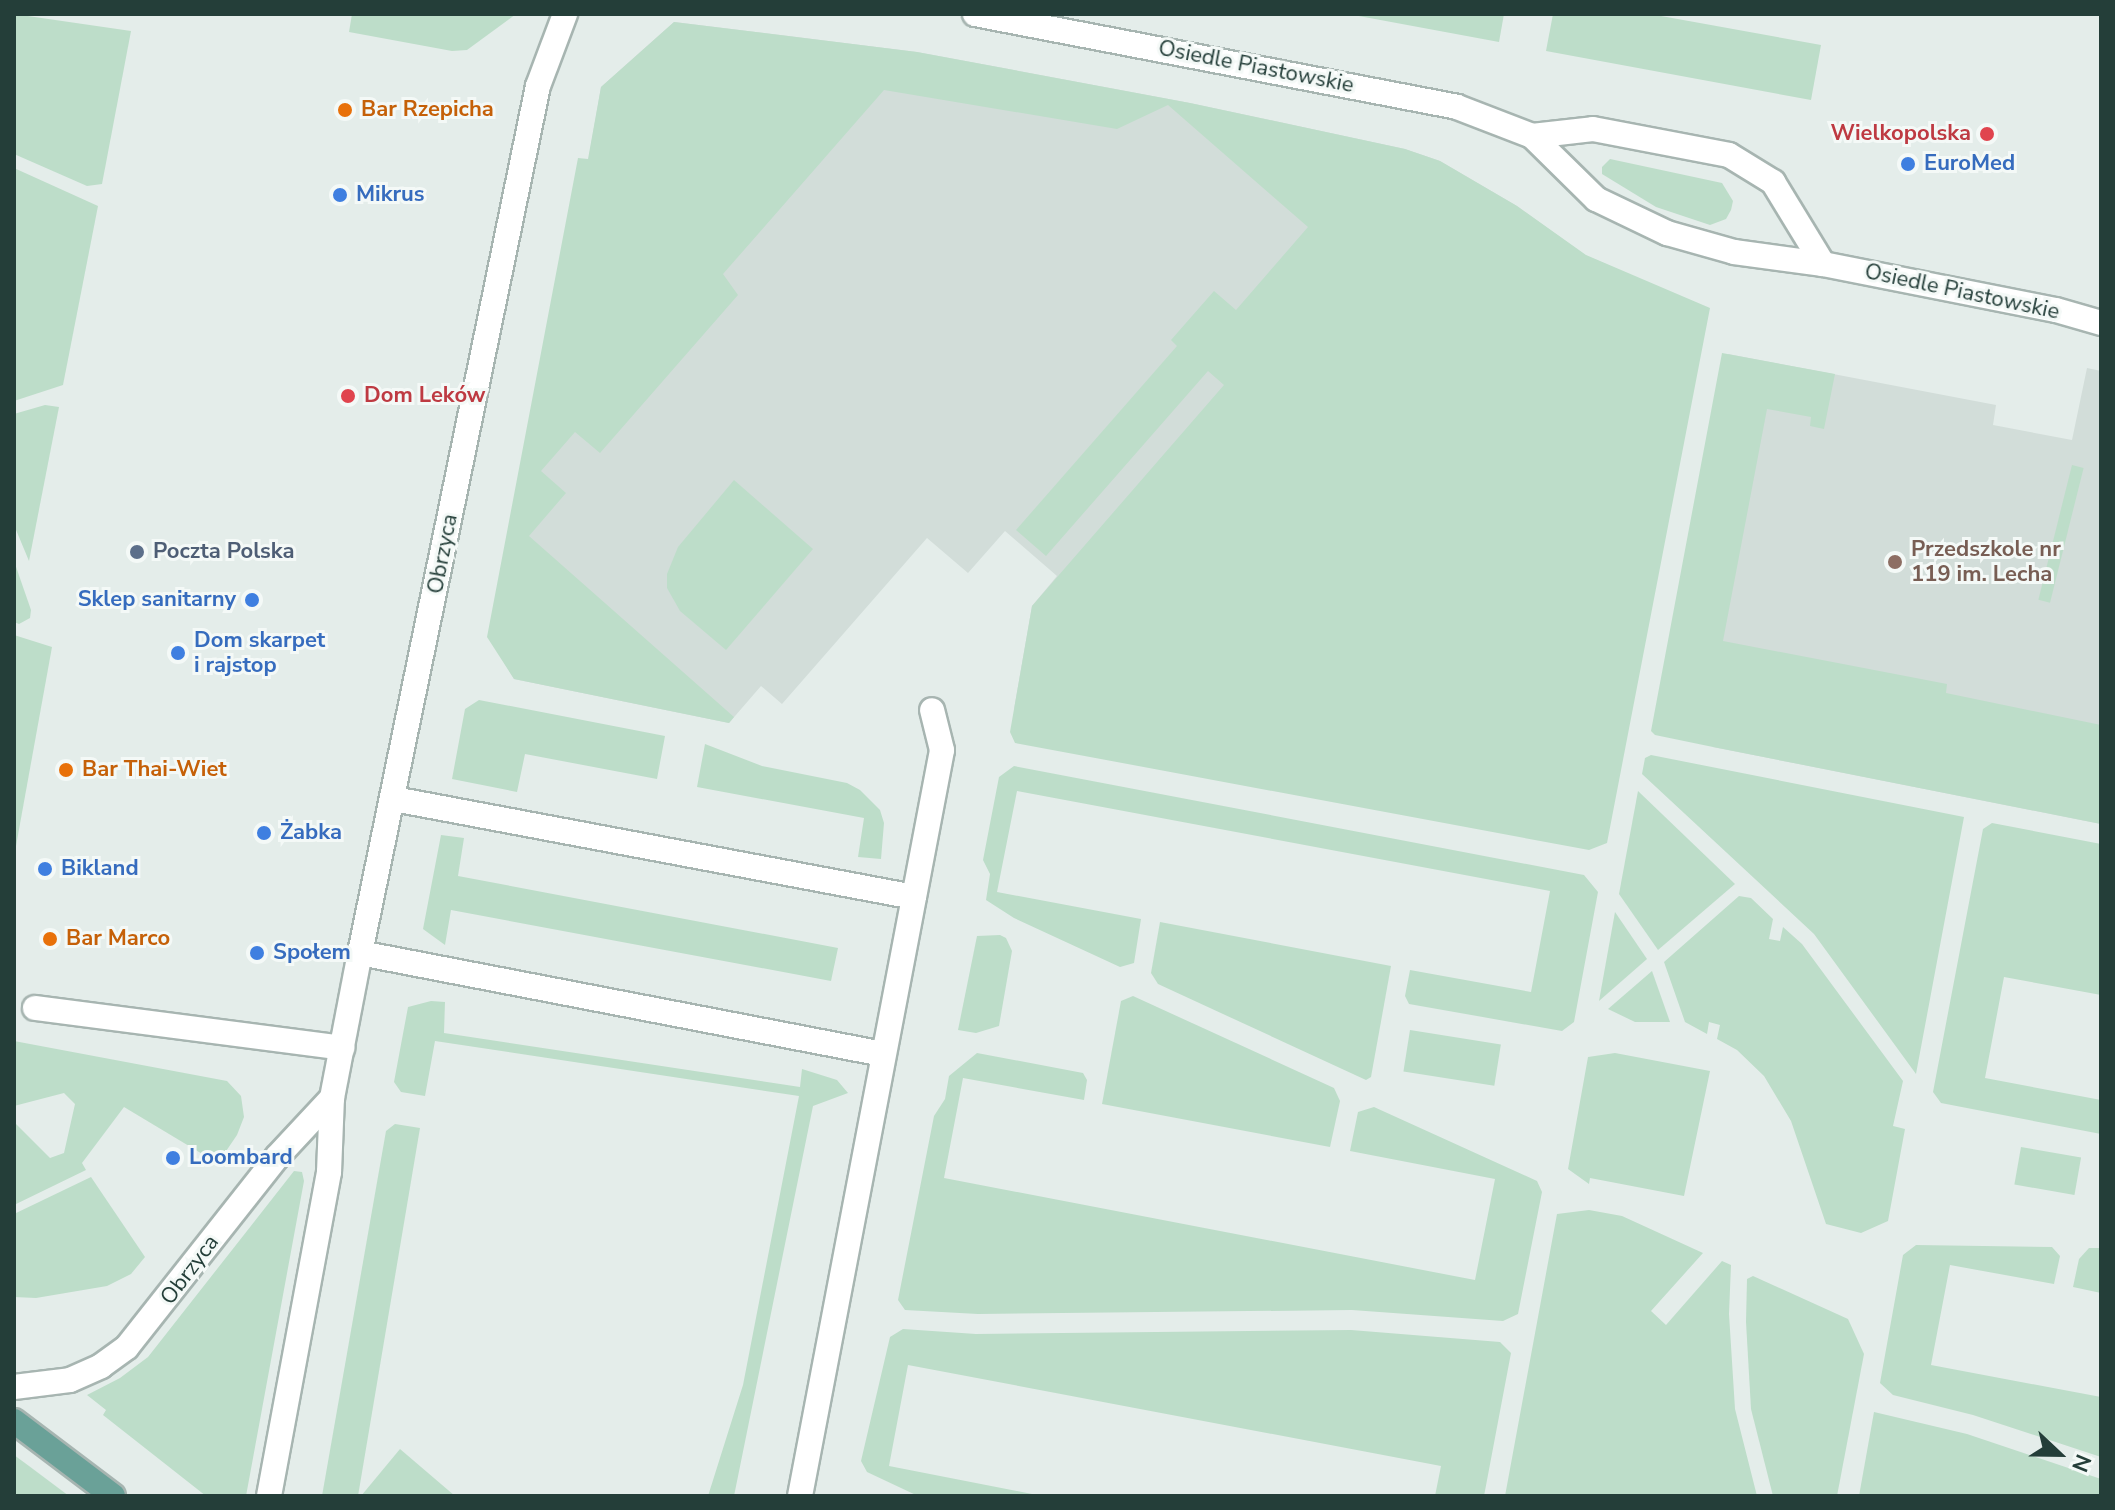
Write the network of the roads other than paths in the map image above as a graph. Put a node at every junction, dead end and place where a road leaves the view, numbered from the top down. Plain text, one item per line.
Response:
1 (565, 14) edge
2 (975, 14) edge
3 (1532, 136) junction
4 (1823, 264) junction
5 (2101, 323) edge
6 (932, 710) dead end
7 (394, 799) junction
8 (914, 897) junction
9 (360, 953) junction
10 (35, 1008) dead end
11 (342, 1048) junction
12 (883, 1054) junction
13 (332, 1098) junction
14 (14, 1387) edge
15 (14, 1421) edge
16 (113, 1496) edge
17 (269, 1496) edge
18 (800, 1496) edge

1 - 7 street, Obrzyca
2 - 3 street, Osiedle Piastowskie
3 - 4 street, Osiedle Piastowskie
3 - 4 street, Osiedle Piastowskie
4 - 5 street, Osiedle Piastowskie
6 - 8 street
7 - 8 street
7 - 9 street, Obrzyca
8 - 12 street
9 - 11 street, Obrzyca
9 - 12 street
10 - 11 street
11 - 13 street, Obrzyca
12 - 18 street
13 - 14 street, Obrzyca
13 - 17 street, Obrzyca
15 - 16 main road

